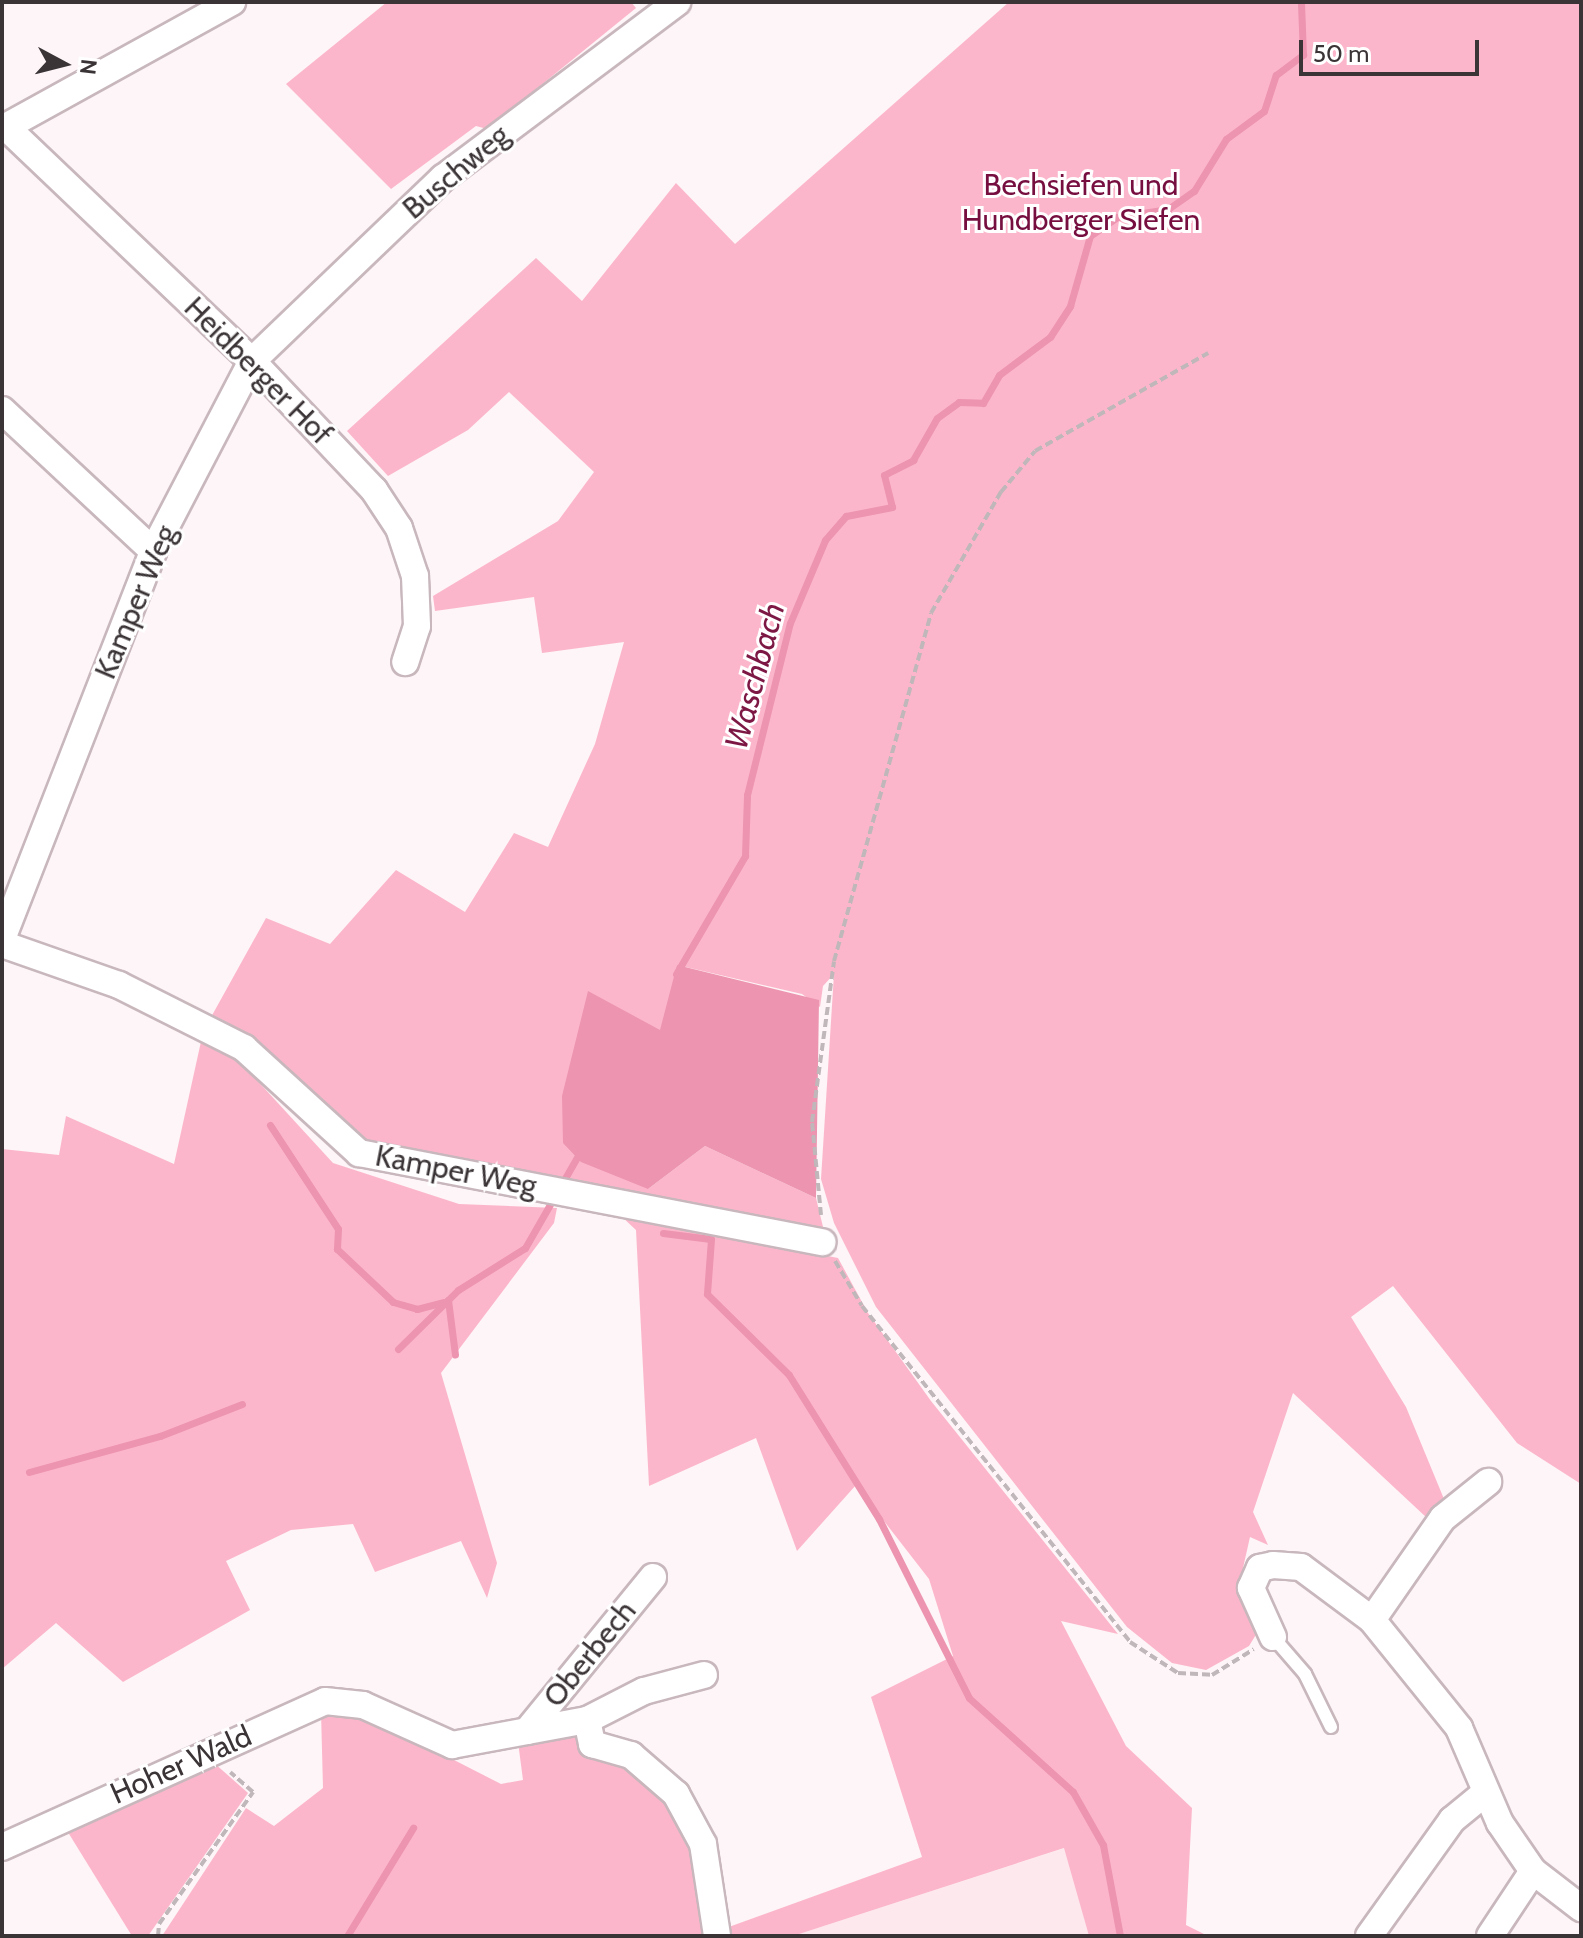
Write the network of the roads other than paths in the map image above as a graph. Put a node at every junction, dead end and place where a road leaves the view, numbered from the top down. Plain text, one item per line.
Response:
1 (232, 2) edge
2 (677, 2) edge
3 (4, 128) edge
4 (252, 361) junction
5 (2, 410) edge
6 (153, 551) junction
7 (405, 662) dead end
8 (2, 942) edge
9 (823, 1242) road end
10 (1488, 1482) dead end
11 (653, 1577) dead end
12 (1372, 1620) junction
13 (1273, 1637) joint
14 (704, 1675) dead end
15 (363, 1705) joint
16 (587, 1720) junction
17 (1331, 1727) dead end
18 (527, 1731) junction
19 (1485, 1793) junction
20 (2, 1847) edge
21 (1533, 1871) junction
22 (1581, 1908) edge
23 (717, 1936) edge
24 (1369, 1936) edge
25 (1490, 1936) edge

1 - 3 street
2 - 4 street, Buschweg
3 - 4 street, Heidberger Hof
4 - 6 street, Kamper Weg
4 - 7 street, Heidberger Hof
5 - 6 street
6 - 8 street, Kamper Weg
8 - 9 street, Kamper Weg
10 - 12 street
11 - 18 street, Oberbech
12 - 13 street
12 - 19 street
13 - 17 lane
14 - 16 street, Oberbech
15 - 18 street, Oberbech
15 - 20 street, Hoher Wald
16 - 18 street, Oberbech
16 - 23 street, Oberbech
19 - 21 street
19 - 24 street
21 - 22 street
21 - 25 street

